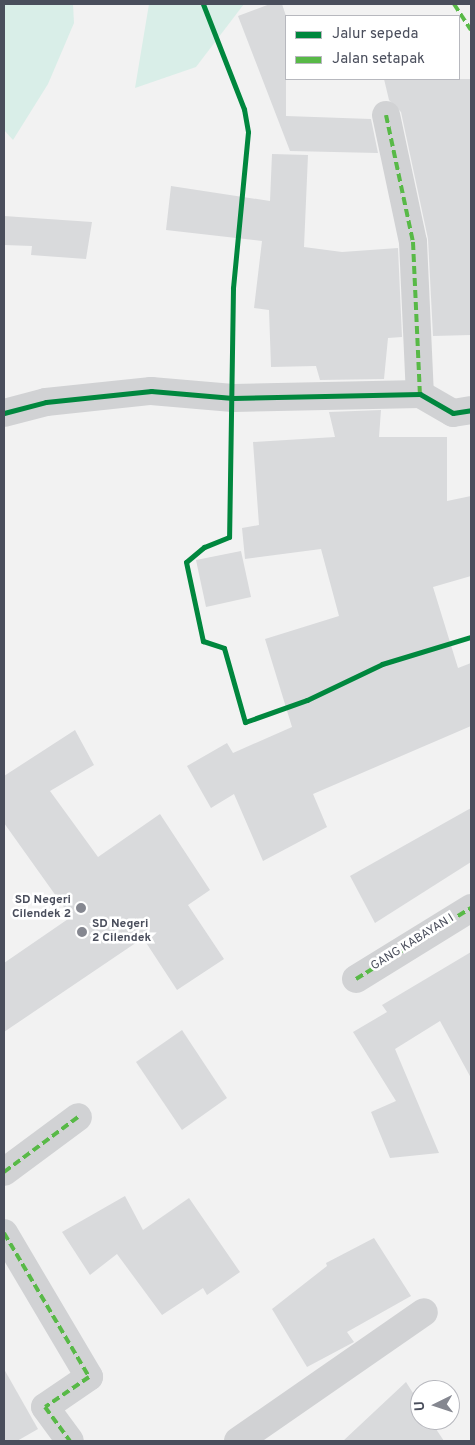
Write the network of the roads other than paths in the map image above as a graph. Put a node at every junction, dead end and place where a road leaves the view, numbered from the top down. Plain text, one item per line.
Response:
1 (386, 115) dead end
2 (420, 394) junction
3 (471, 410) edge
4 (4, 413) edge
5 (471, 908) edge
6 (356, 979) dead end
7 (78, 1117) dead end
8 (4, 1172) edge
9 (4, 1233) edge
10 (424, 1312) dead end
11 (68, 1440) edge
12 (238, 1441) edge

1 - 2 street
2 - 3 street
2 - 4 street
5 - 6 street, GANG KABAYAN I
7 - 8 street
9 - 11 street
10 - 12 street

